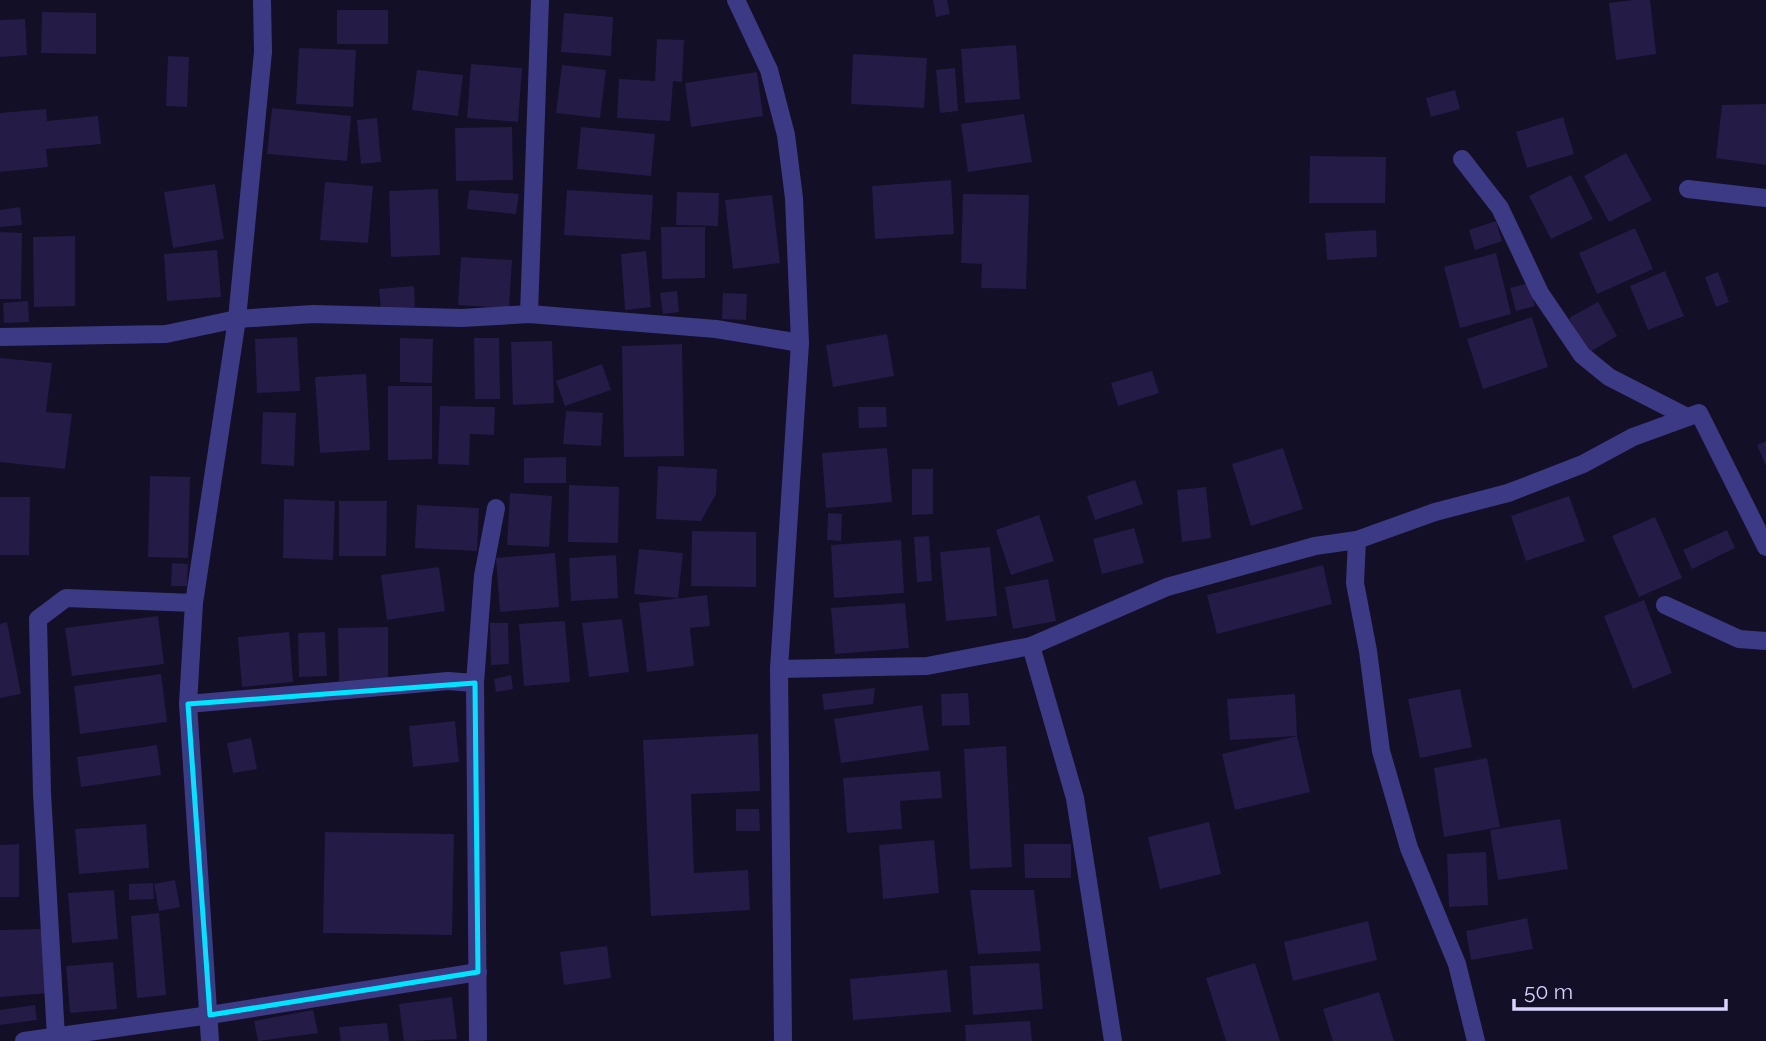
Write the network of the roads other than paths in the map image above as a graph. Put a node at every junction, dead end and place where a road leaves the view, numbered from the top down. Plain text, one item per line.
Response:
1 (262, 0) edge
2 (540, 0) edge
3 (736, 0) edge
4 (1462, 159) dead end
5 (1688, 189) dead end
6 (1766, 198) edge
7 (529, 314) junction
8 (237, 320) junction
9 (0, 337) edge
10 (800, 343) junction
11 (1687, 416) junction
12 (496, 508) dead end
13 (1357, 540) junction
14 (1766, 547) edge
15 (194, 603) junction
16 (1665, 605) dead end
17 (1766, 641) edge
18 (1031, 646) junction
19 (779, 669) junction
20 (475, 682) junction
21 (188, 704) junction
22 (478, 972) junction
23 (210, 1015) junction
24 (56, 1037) junction
25 (24, 1041) edge
26 (210, 1041) edge
27 (478, 1041) edge
28 (783, 1041) edge
29 (1113, 1041) edge
30 (1476, 1041) edge

1 - 8 street
2 - 7 street
3 - 10 street
4 - 11 street
5 - 6 street
7 - 8 street
7 - 10 street
8 - 9 street
8 - 15 street
10 - 19 street
11 - 13 street
11 - 14 street
12 - 20 street
13 - 18 street
13 - 30 street
15 - 21 street
15 - 24 street
16 - 17 street
18 - 19 street
18 - 29 street
19 - 28 street
20 - 21 street
20 - 22 street
21 - 23 street
22 - 23 street
22 - 27 street
23 - 24 street
23 - 26 street
24 - 25 street

